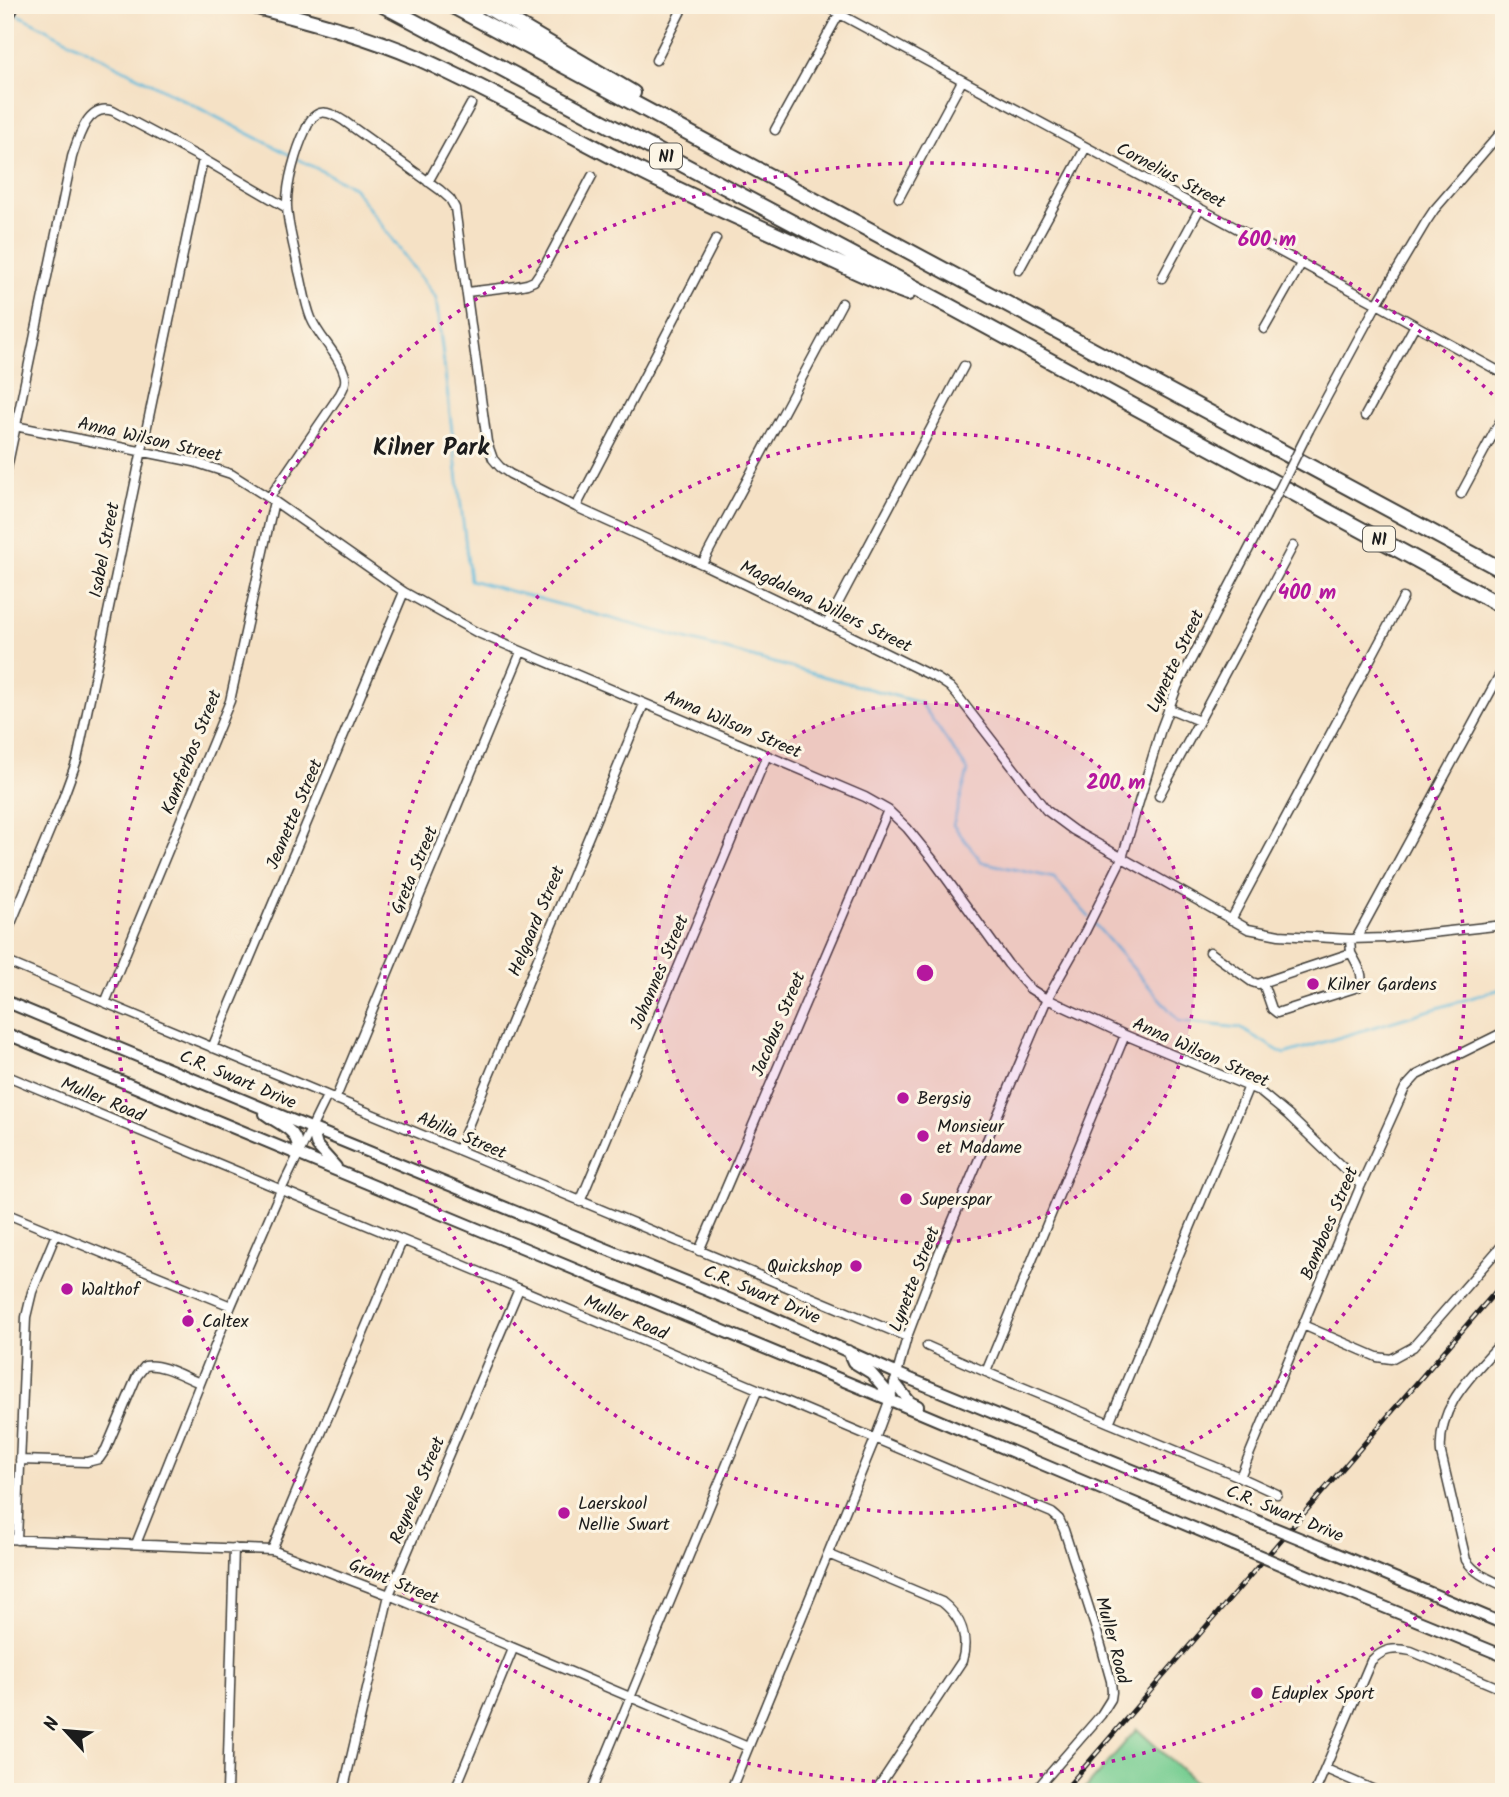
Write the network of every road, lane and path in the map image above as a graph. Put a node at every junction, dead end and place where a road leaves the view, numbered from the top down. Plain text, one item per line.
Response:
1 (13, 5) edge
2 (250, 5) edge
3 (383, 5) edge
4 (452, 5) edge
5 (484, 5) edge
6 (684, 5) edge
7 (823, 5) edge
8 (839, 14) junction
9 (5, 19) edge
10 (656, 60) dead end
11 (962, 81) junction
12 (471, 103) dead end
13 (313, 116) joint
14 (775, 130) dead end
15 (1504, 130) edge
16 (1086, 148) junction
17 (203, 159) junction
18 (592, 176) dead end
19 (428, 182) junction
20 (899, 198) dead end
21 (287, 208) junction
22 (1199, 208) junction
23 (846, 217) junction
24 (716, 239) dead end
25 (1301, 264) junction
26 (1020, 270) dead end
27 (1162, 278) dead end
28 (467, 292) junction
29 (842, 303) dead end
30 (1377, 304) junction
31 (949, 306) junction
32 (1415, 325) junction
33 (1264, 328) dead end
34 (964, 366) dead end
35 (1504, 374) edge
36 (1504, 414) edge
37 (1365, 416) dead end
38 (5, 424) edge
39 (16, 426) junction
40 (141, 451) junction
41 (5, 478) edge
42 (1461, 494) dead end
43 (272, 500) junction
44 (576, 507) junction
45 (1293, 546) dead end
46 (702, 564) junction
47 (1504, 571) edge
48 (404, 592) junction
49 (1403, 598) dead end
50 (1504, 607) edge
51 (827, 624) junction
52 (521, 652) junction
53 (1504, 667) edge
54 (644, 704) junction
55 (1168, 708) junction
56 (1199, 721) junction
57 (767, 755) junction
58 (1159, 796) dead end
59 (888, 810) junction
60 (1122, 858) junction
61 (1231, 920) junction
62 (1504, 925) edge
63 (5, 938) edge
64 (1353, 939) junction
65 (1210, 952) dead end
66 (1351, 953) junction
67 (5, 961) edge
68 (1263, 983) junction
69 (1047, 999) junction
70 (5, 1001) edge
71 (104, 1003) junction
72 (1504, 1032) edge
73 (5, 1033) edge
74 (1125, 1035) junction
75 (212, 1048) junction
76 (5, 1075) edge
77 (1249, 1086) junction
78 (331, 1098) junction
79 (256, 1105) junction
80 (312, 1128) junction
81 (458, 1150) junction
82 (299, 1154) junction
83 (340, 1171) junction
84 (1361, 1185) junction
85 (281, 1191) junction
86 (580, 1202) junction
87 (5, 1213) edge
88 (56, 1234) junction
89 (402, 1241) junction
90 (1504, 1242) edge
91 (699, 1251) junction
92 (519, 1289) junction
93 (231, 1306) junction
94 (1303, 1325) junction
95 (907, 1337) junction
96 (1504, 1339) edge
97 (927, 1346) dead end
98 (849, 1351) junction
99 (986, 1372) junction
100 (896, 1378) junction
101 (200, 1383) junction
102 (758, 1389) junction
103 (890, 1398) junction
104 (930, 1417) junction
105 (1109, 1423) junction
106 (875, 1439) junction
107 (20, 1460) junction
108 (1240, 1477) junction
109 (1277, 1494) dead end
110 (5, 1539) edge
111 (17, 1540) junction
112 (136, 1544) junction
113 (234, 1548) junction
114 (272, 1550) junction
115 (828, 1554) junction
116 (1504, 1586) edge
117 (389, 1595) junction
118 (1504, 1624) edge
119 (513, 1649) junction
120 (1504, 1656) edge
121 (1504, 1690) edge
122 (630, 1698) junction
123 (748, 1747) junction
124 (1326, 1769) junction
125 (227, 1792) edge
126 (343, 1792) edge
127 (454, 1792) edge
128 (591, 1792) edge
129 (730, 1792) edge
130 (875, 1792) edge
131 (1034, 1792) edge
132 (1315, 1792) edge
133 (1379, 1792) edge

1 - 9 main road
2 - 31 highway
3 - 31 highway, N1
4 - 23 highway, N1
5 - 23 highway
6 - 10 street
7 - 8 street, Cornelius Street
8 - 11 street, Cornelius Street
8 - 14 street
11 - 16 street, Cornelius Street
11 - 20 street
12 - 19 street
13 - 19 street, Magdalena Willers Street
13 - 21 street, Kamferbos Street
15 - 30 street, Lynette Street
16 - 22 street, Cornelius Street
16 - 26 street
17 - 21 street
17 - 39 street
17 - 40 street, Isabel Street
18 - 28 street
19 - 28 street, Magdalena Willers Street
21 - 43 street, Kamferbos Street
22 - 25 street, Cornelius Street
22 - 27 street
23 - 47 highway, N1
24 - 44 street
25 - 30 street, Cornelius Street
25 - 33 street
28 - 44 street, Magdalena Willers Street
29 - 46 street
30 - 32 street, Cornelius Street
30 - 55 street, Lynette Street, bridge
31 - 50 highway, N1
32 - 35 street, Cornelius Street
32 - 37 street
34 - 51 street
36 - 42 street
38 - 39 street, Anna Wilson Street
39 - 40 street, Anna Wilson Street
39 - 41 street
40 - 43 street, Anna Wilson Street
40 - 63 street, Isabel Street
43 - 48 street, Anna Wilson Street
43 - 71 street, Kamferbos Street
44 - 46 street, Magdalena Willers Street
45 - 56 street
46 - 51 street, Magdalena Willers Street
48 - 52 street, Anna Wilson Street
48 - 75 street, Jeanette Street
49 - 61 street
51 - 60 street, Magdalena Willers Street
52 - 54 street, Anna Wilson Street
52 - 78 street, Greta Street
53 - 64 street
54 - 57 street, Anna Wilson Street
54 - 81 street, Helgaard Street
55 - 56 street
55 - 60 street, Lynette Street
56 - 58 street
57 - 59 street, Anna Wilson Street
57 - 86 street, Johannes Street
59 - 69 street, Anna Wilson Street
59 - 91 street, Jacobus Street
60 - 61 street, Magdalena Willers Street
60 - 69 street, Lynette Street
61 - 64 street, Magdalena Willers Street
62 - 64 street, Magdalena Willers Street
64 - 66 street
65 - 68 street
66 - 68 street
66 - 68 street
67 - 71 street, Abilia Street
69 - 74 street, Anna Wilson Street
69 - 95 street, Lynette Street
70 - 79 main road, C.R. Swart Drive
71 - 75 street, Abilia Street
72 - 84 street, Bamboes Street
73 - 82 main road
74 - 77 street, Anna Wilson Street
74 - 99 street
75 - 78 street, Abilia Street
76 - 85 street, Muller Road
77 - 84 street, Anna Wilson Street
77 - 105 street
78 - 80 street, Greta Street
78 - 81 street, Abilia Street
79 - 80 main road, C.R. Swart Drive
79 - 82 main road
80 - 82 street, Greta Street
80 - 83 main road
80 - 98 main road, C.R. Swart Drive
81 - 86 street, Abilia Street
82 - 83 main road
82 - 85 street, Greta Street
83 - 103 main road
84 - 94 street, Bamboes Street
85 - 89 street, Muller Road
85 - 93 street, Greta Street
86 - 91 street, Abilia Street
87 - 88 street
88 - 93 street
88 - 107 street
89 - 92 street, Muller Road
89 - 114 street
90 - 94 street
91 - 95 street, Abilia Street
92 - 102 street, Muller Road
92 - 117 street, Reyneke Street
93 - 101 street, Greta Street
94 - 108 street, Bamboes Street
95 - 100 street, Lynette Street
96 - 116 street
97 - 99 street
98 - 100 main road, C.R. Swart Drive
98 - 103 main road
99 - 105 street
100 - 103 street, Lynette Street
100 - 104 main road
100 - 118 main road, C.R. Swart Drive, bridge
101 - 107 street
101 - 112 street, Greta Street
102 - 106 street, Muller Road
102 - 122 street
103 - 104 main road
103 - 106 street, Lynette Street
104 - 120 main road, bridge
105 - 108 street
106 - 115 street, Lynette Street
106 - 131 street, Muller Road
107 - 111 street
108 - 109 street
110 - 111 street, Grant Street
111 - 112 street, Grant Street
112 - 113 street, Grant Street
113 - 114 street, Grant Street
113 - 125 street
114 - 117 street, Grant Street
115 - 123 street, Lynette Street
115 - 130 street
117 - 119 street, Grant Street
117 - 126 street, Reyneke Street
119 - 122 street, Grant Street
119 - 127 street
121 - 124 street
122 - 123 street, Grant Street
122 - 128 street
123 - 129 street, Lynette Street
124 - 132 street
124 - 133 street

